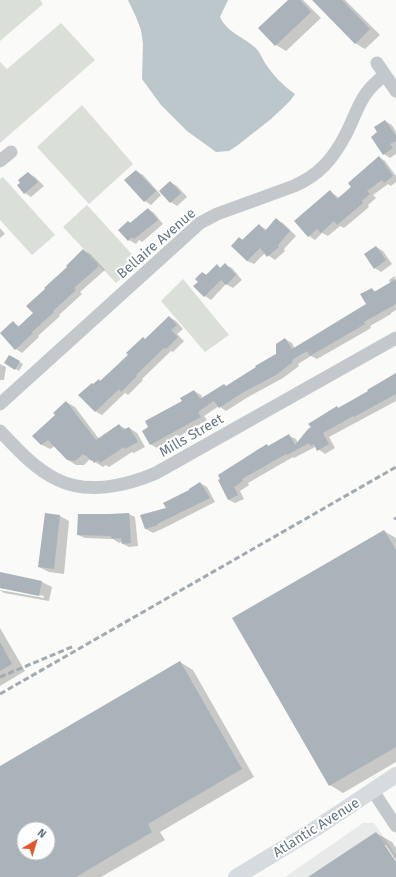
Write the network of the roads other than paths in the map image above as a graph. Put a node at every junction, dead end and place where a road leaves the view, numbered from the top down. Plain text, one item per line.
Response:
1 (376, 63) dead end
2 (385, 75) junction
3 (396, 90) edge
4 (11, 152) dead end
5 (0, 161) edge
6 (396, 338) edge
7 (0, 404) edge
8 (0, 431) edge
9 (396, 775) edge
10 (373, 791) junction
11 (396, 826) edge
12 (236, 877) edge

1 - 2 street
2 - 3 street
2 - 7 street, Bellaire Avenue
4 - 5 street
6 - 8 street, Mills Street
9 - 10 main road, Atlantic Avenue
10 - 11 street
10 - 12 main road, Atlantic Avenue

